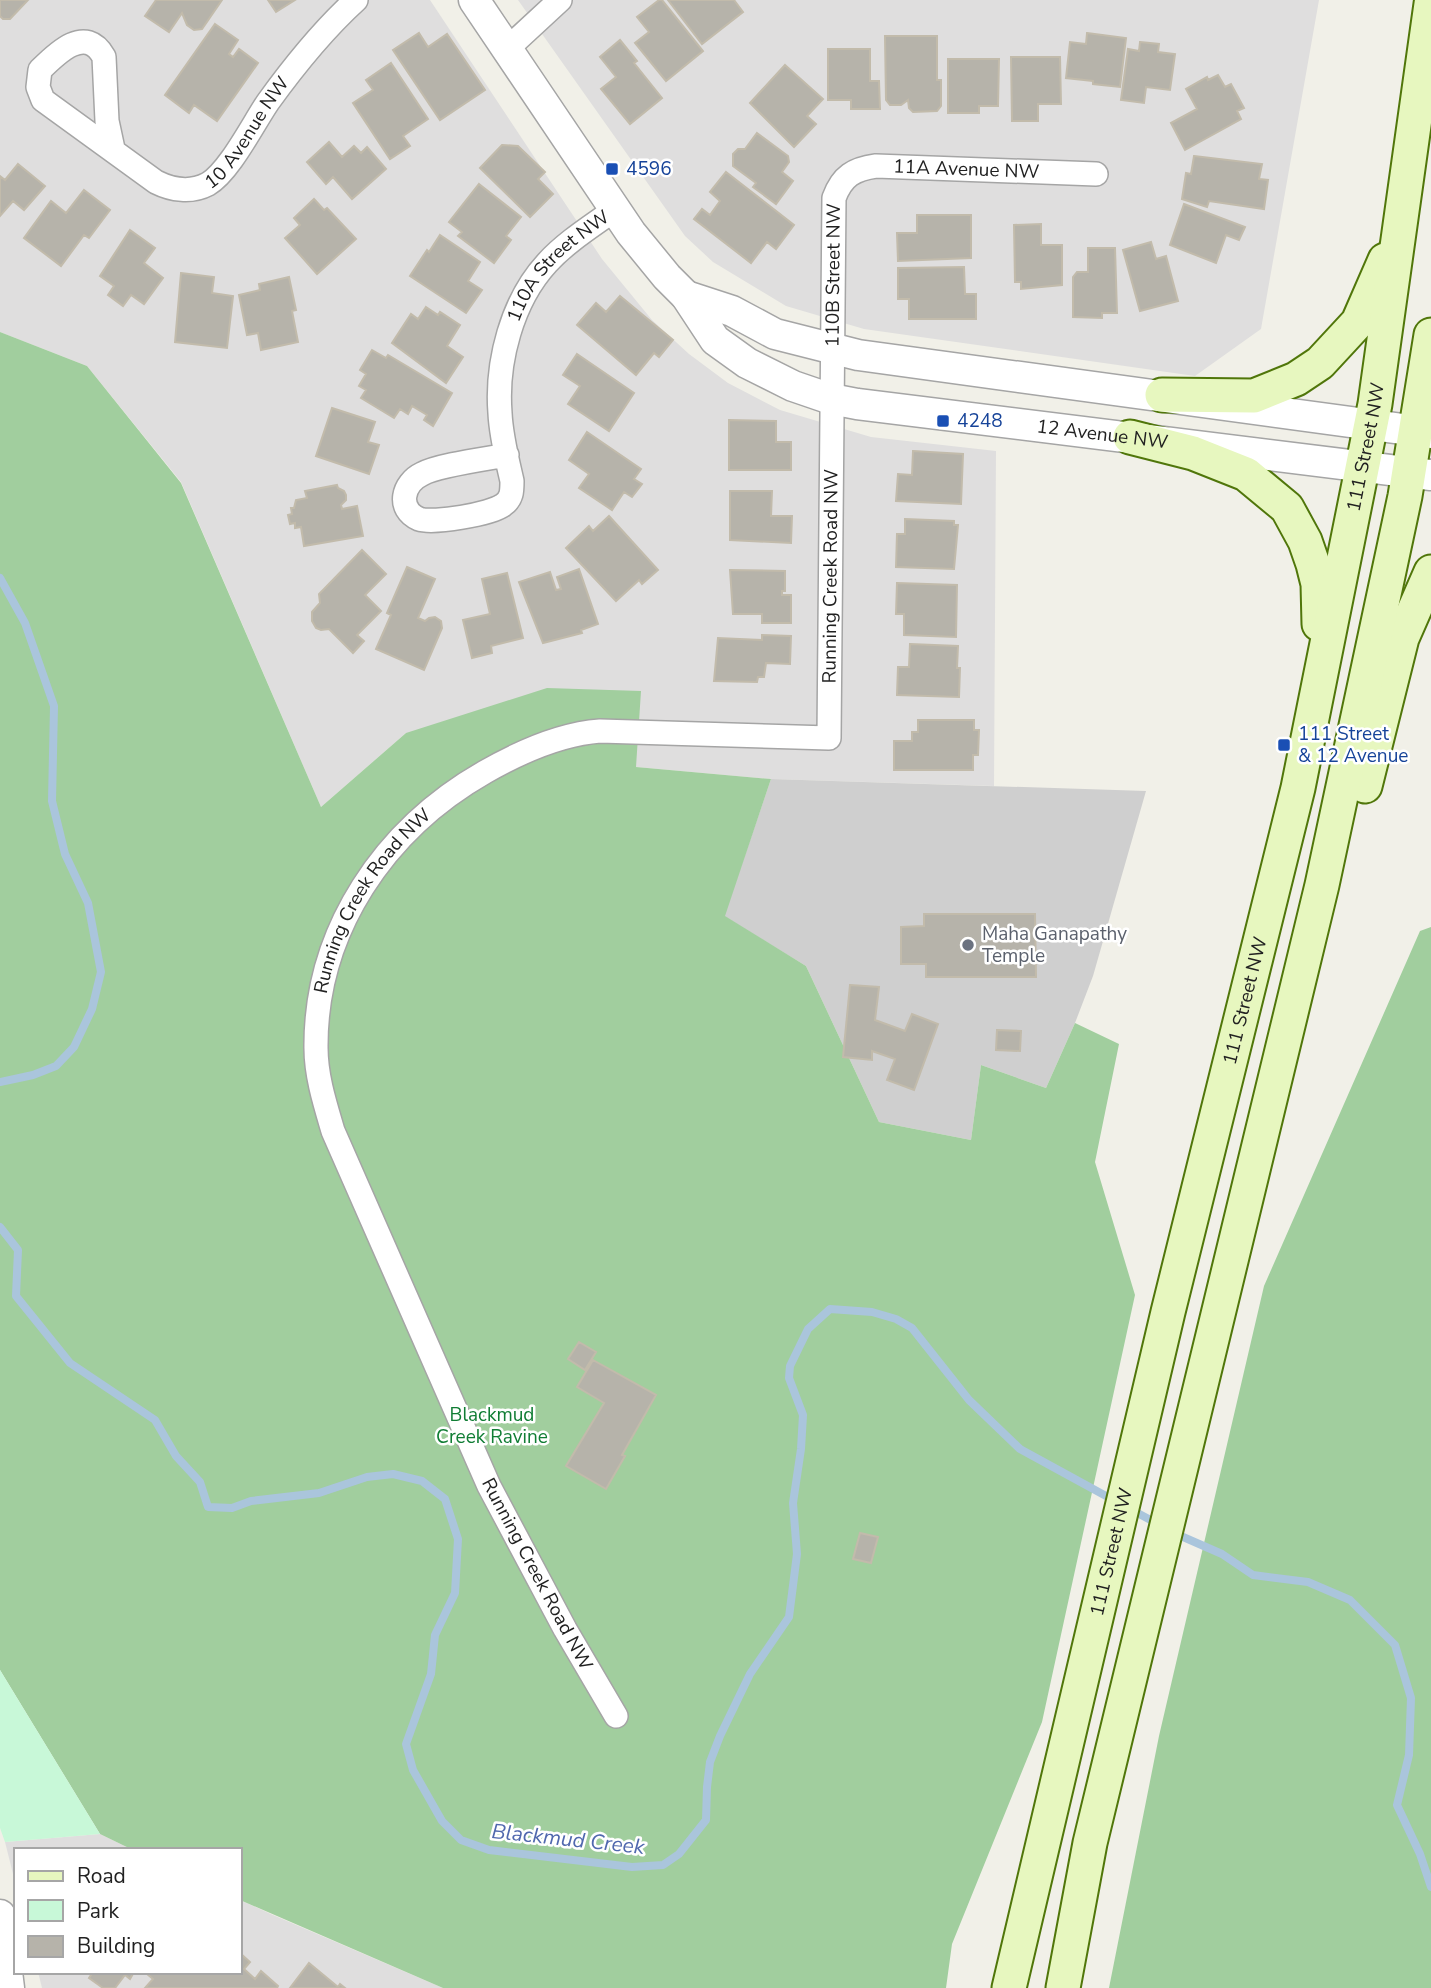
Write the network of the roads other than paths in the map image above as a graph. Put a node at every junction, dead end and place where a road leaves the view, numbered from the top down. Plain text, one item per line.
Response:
1 (356, 0) edge
2 (474, 0) edge
3 (560, 0) edge
4 (1431, 4) edge
5 (507, 50) junction
6 (113, 149) junction
7 (1096, 174) dead end
8 (842, 181) joint
9 (614, 209) junction
10 (1402, 222) junction
11 (686, 296) junction
12 (1431, 335) edge
13 (831, 373) junction
14 (1162, 395) junction
15 (1371, 424) junction
16 (1423, 432) edge
17 (1130, 437) junction
18 (507, 455) junction
19 (1364, 466) junction
20 (1420, 474) edge
21 (1431, 572) edge
22 (1320, 675) junction
23 (1322, 885) junction
24 (616, 1716) dead end
25 (0, 1915) edge
26 (9, 1988) edge
27 (1009, 1988) edge
28 (1063, 1988) edge

1 - 6 street, 10 Avenue NW
2 - 5 street, 110A Street NW
3 - 5 street
4 - 10 main road, 111 Street NW
5 - 9 street, 110A Street NW
6 - 6 street, 10 Avenue NW
7 - 8 street, 11A Avenue NW
8 - 13 street, 110B Street NW
9 - 11 street, 12 Avenue NW
9 - 18 street, 110A Street NW
10 - 14 main road
10 - 15 main road, 111 Street NW
11 - 13 street, 12 Avenue NW
11 - 13 street, 12 Avenue NW
12 - 16 main road
13 - 14 street, 12 Avenue NW
13 - 17 street, 12 Avenue NW
13 - 24 street, Running Creek Road NW
14 - 15 street, 12 Avenue NW
15 - 16 street, 12 Avenue NW
15 - 19 main road, 111 Street NW
16 - 20 main road
17 - 19 street, 12 Avenue NW
17 - 22 main road
18 - 18 street, 110A Street NW
19 - 20 street, 12 Avenue NW
19 - 22 main road, 111 Street NW
20 - 23 main road
21 - 23 main road
22 - 27 main road, 111 Street NW
23 - 28 main road
25 - 26 street

